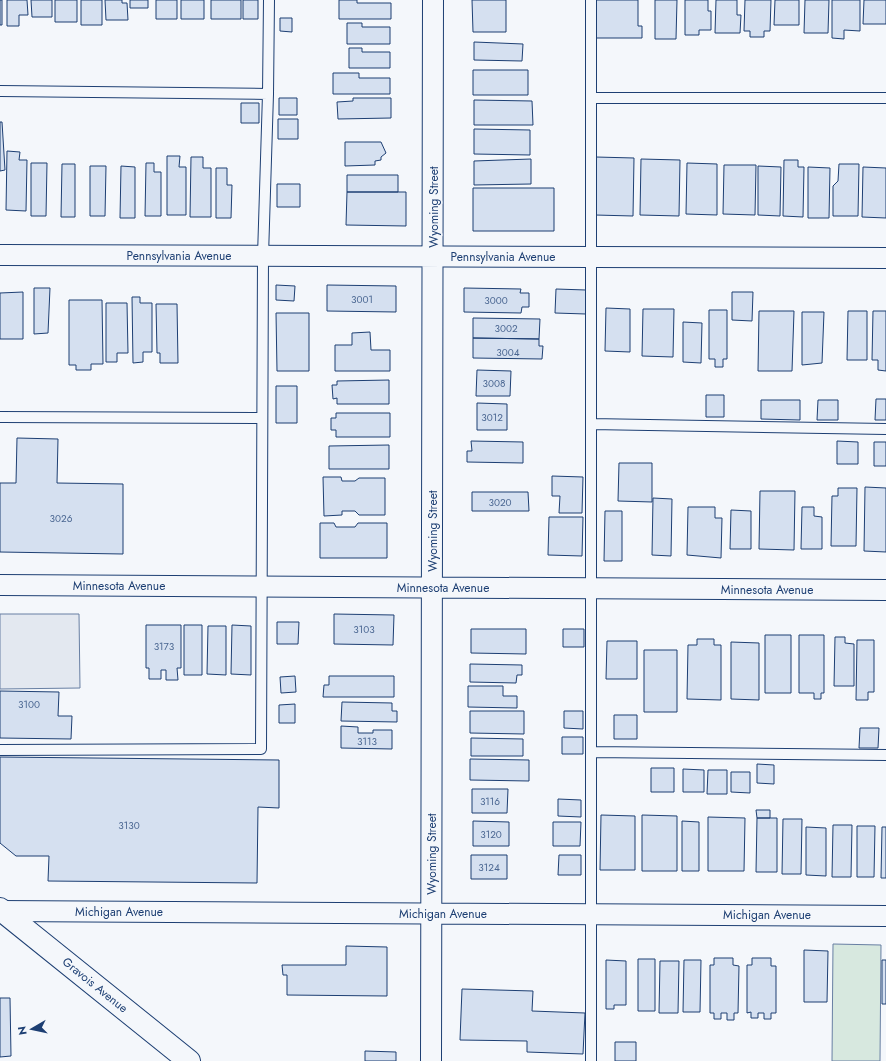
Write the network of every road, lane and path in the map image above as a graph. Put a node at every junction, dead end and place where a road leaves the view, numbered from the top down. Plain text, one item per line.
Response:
1 (269, 0) edge
2 (433, 0) edge
3 (592, 0) edge
4 (0, 91) edge
5 (268, 94) junction
6 (592, 98) junction
7 (886, 98) edge
8 (0, 255) edge
9 (263, 256) junction
10 (434, 256) junction
11 (591, 257) junction
12 (886, 258) edge
13 (0, 418) edge
14 (262, 418) junction
15 (591, 424) junction
16 (886, 429) edge
17 (0, 585) edge
18 (262, 588) junction
19 (433, 588) junction
20 (591, 589) junction
21 (886, 590) edge
22 (0, 750) edge
23 (591, 752) junction
24 (886, 755) edge
25 (1, 911) edge
26 (432, 914) junction
27 (591, 914) junction
28 (886, 916) edge
29 (190, 1061) edge
30 (431, 1061) edge
31 (590, 1061) edge

1 - 5 lane
2 - 10 street, Wyoming Street
3 - 6 lane
4 - 5 lane
5 - 9 lane
6 - 7 lane
6 - 11 lane
8 - 9 street, Pennsylvania Avenue
9 - 10 street, Pennsylvania Avenue
9 - 14 lane
10 - 11 street, Pennsylvania Avenue
10 - 19 street, Wyoming Street
11 - 12 street, Pennsylvania Avenue
11 - 15 lane
13 - 14 lane
14 - 18 lane
15 - 16 lane
15 - 20 lane
17 - 18 street, Minnesota Avenue
18 - 19 street, Minnesota Avenue
18 - 22 lane
19 - 20 street, Minnesota Avenue
19 - 26 street, Wyoming Street
20 - 21 street, Minnesota Avenue
20 - 23 lane
23 - 24 lane
23 - 27 lane
25 - 26 street, Michigan Avenue
25 - 29 main road, Gravois Avenue
26 - 27 street, Michigan Avenue
26 - 30 street, Wyoming Street
27 - 28 street, Michigan Avenue
27 - 31 lane

